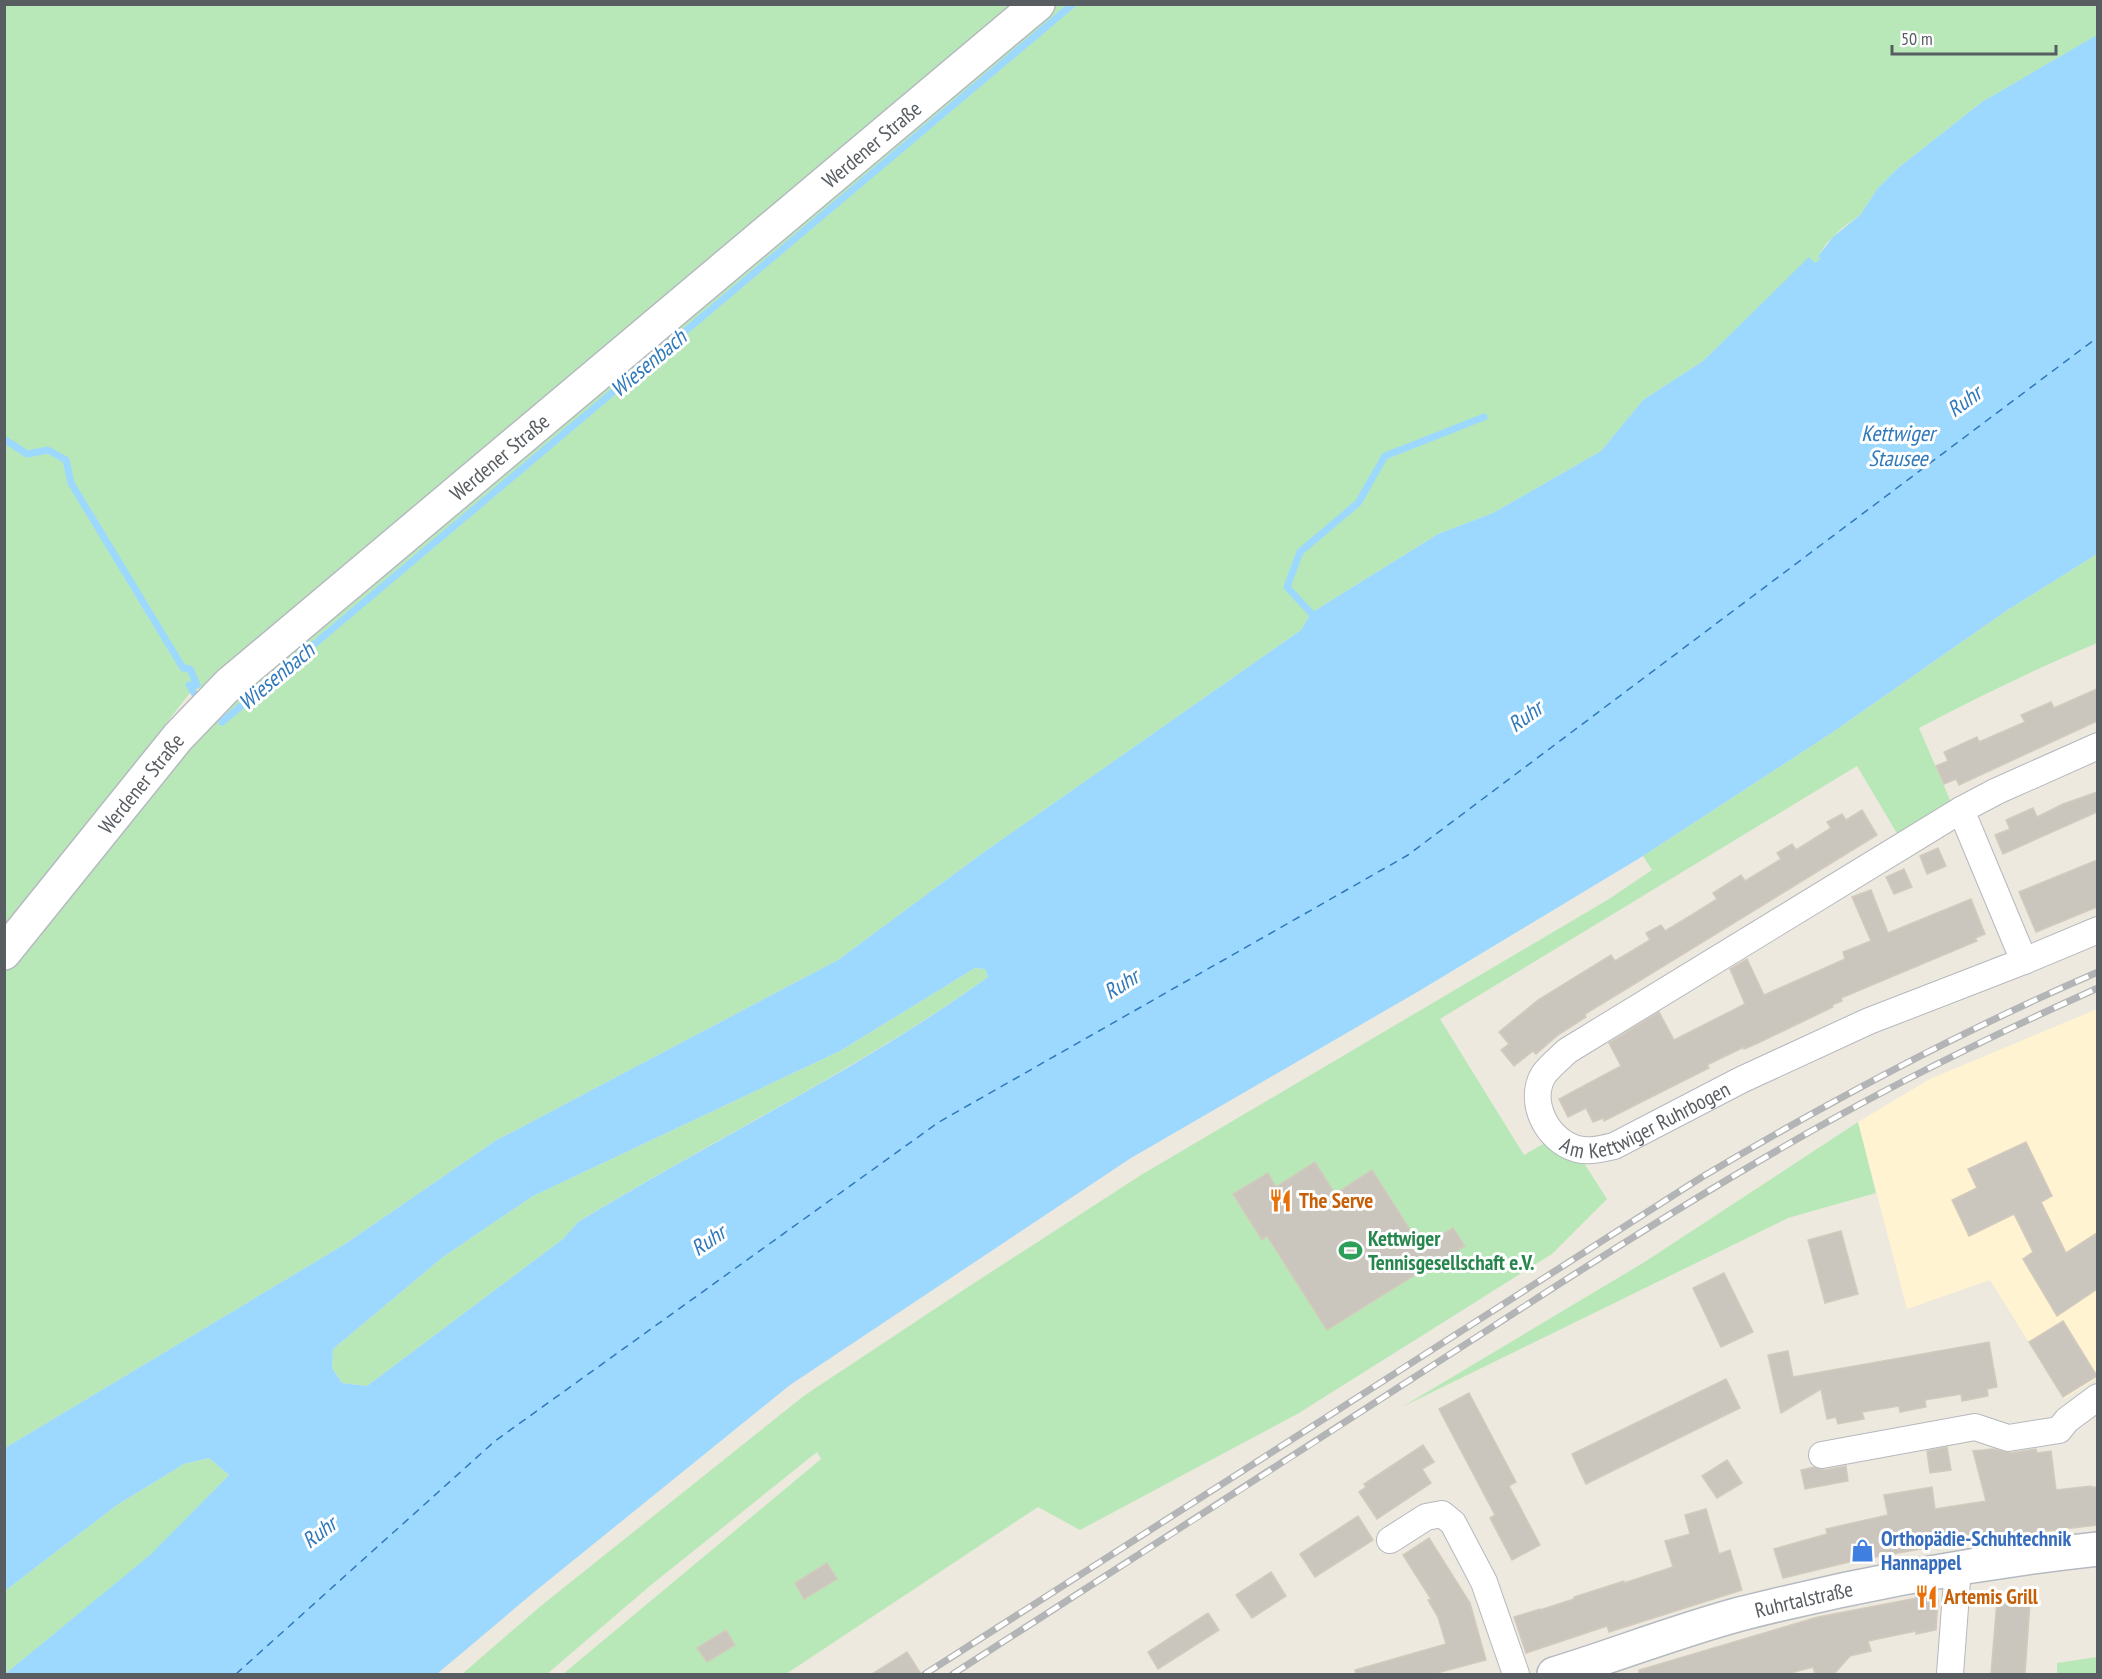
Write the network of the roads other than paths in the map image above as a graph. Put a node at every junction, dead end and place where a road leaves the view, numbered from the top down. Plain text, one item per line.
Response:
1 (1038, 4) edge
2 (2097, 746) edge
3 (1961, 810) junction
4 (2097, 930) edge
5 (4, 953) edge
6 (2024, 961) junction
7 (2097, 1397) edge
8 (1822, 1455) dead end
9 (1390, 1540) dead end
10 (2097, 1549) edge
11 (1958, 1568) junction
12 (1516, 1674) edge
13 (1554, 1674) edge
14 (1950, 1674) edge

1 - 5 main road, Werdener Straße
2 - 3 street, Am Kettwiger Ruhrbogen
3 - 6 street
3 - 6 street, Am Kettwiger Ruhrbogen
4 - 6 street, Am Kettwiger Ruhrbogen
7 - 8 street
9 - 12 street
10 - 11 main road, Ruhrtalstraße
11 - 13 main road, Ruhrtalstraße
11 - 14 street

